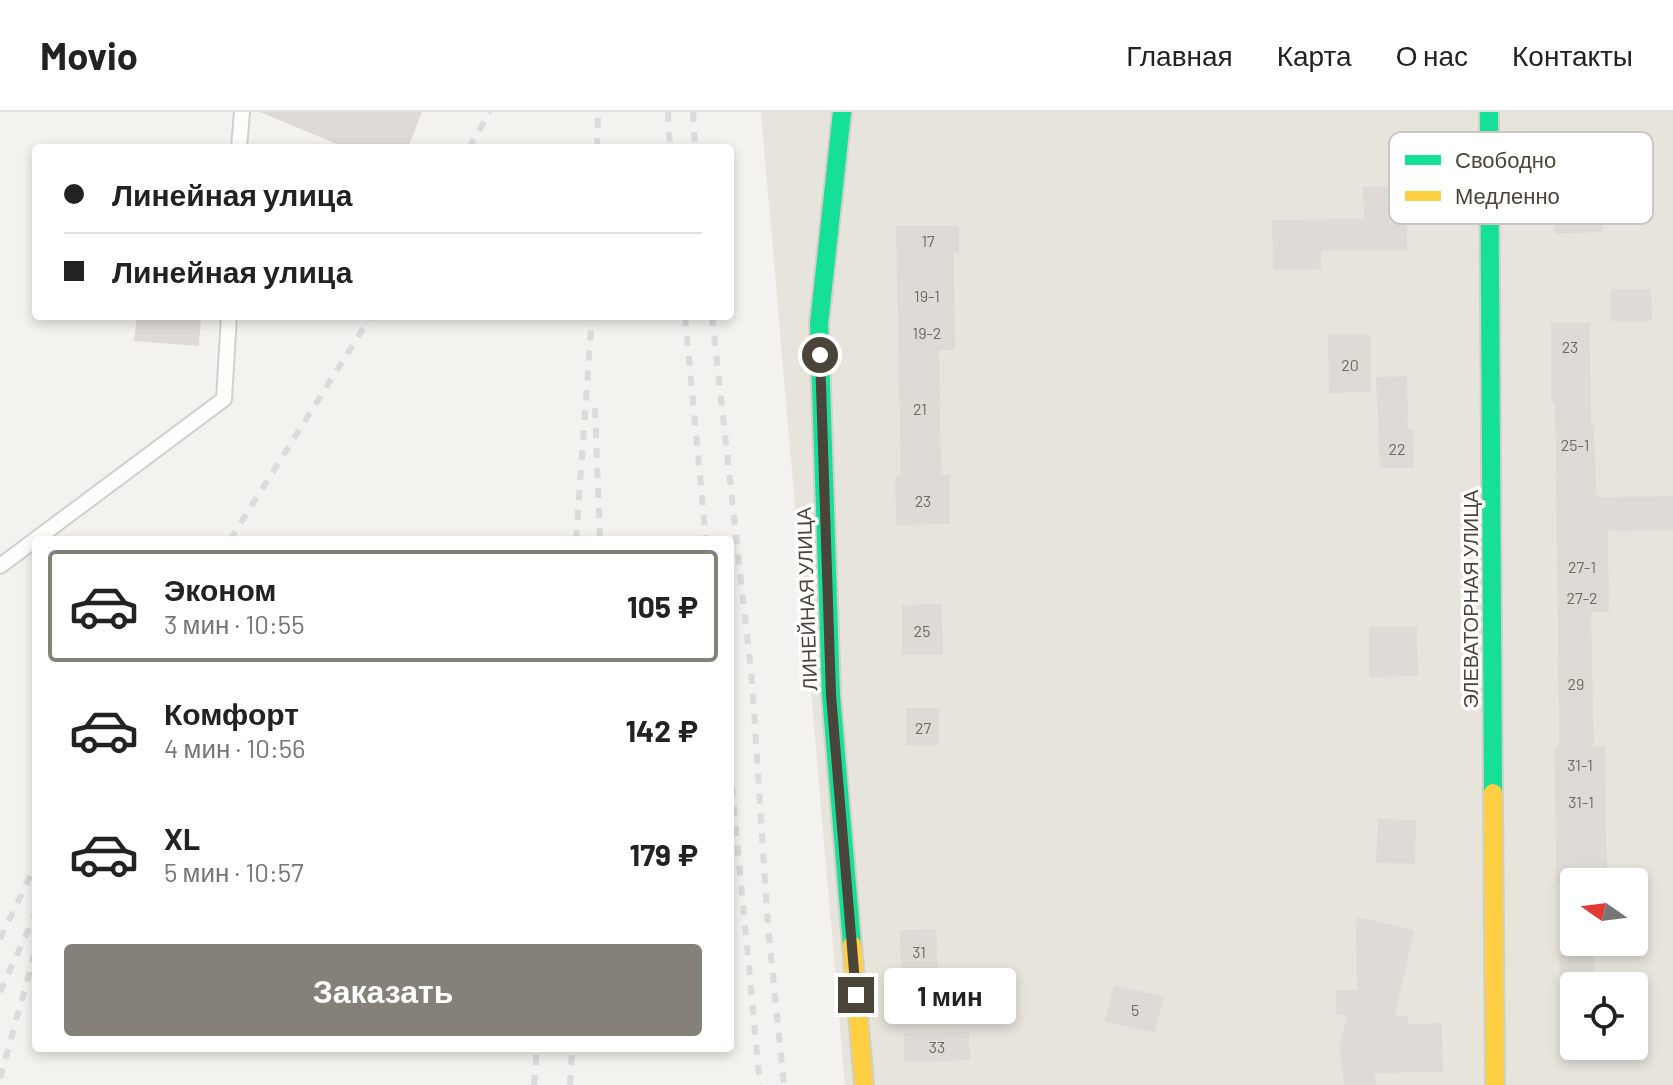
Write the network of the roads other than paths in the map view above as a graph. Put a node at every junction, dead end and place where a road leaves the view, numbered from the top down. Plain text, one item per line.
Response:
1 (242, 112) edge
2 (842, 112) edge
3 (1489, 112) edge
4 (1489, 132) edge
5 (239, 144) edge
6 (1490, 224) edge
7 (229, 320) edge
8 (40, 536) edge
9 (32, 542) edge
10 (0, 566) edge
11 (864, 1085) edge
12 (1495, 1085) edge

1 - 5 lane
2 - 11 street, ЛИНЕЙНАЯ УЛИЦА
3 - 4 street, ЭЛЕВАТОРНАЯ УЛИЦА
6 - 12 street, ЭЛЕВАТОРНАЯ УЛИЦА
7 - 8 lane
9 - 10 lane

